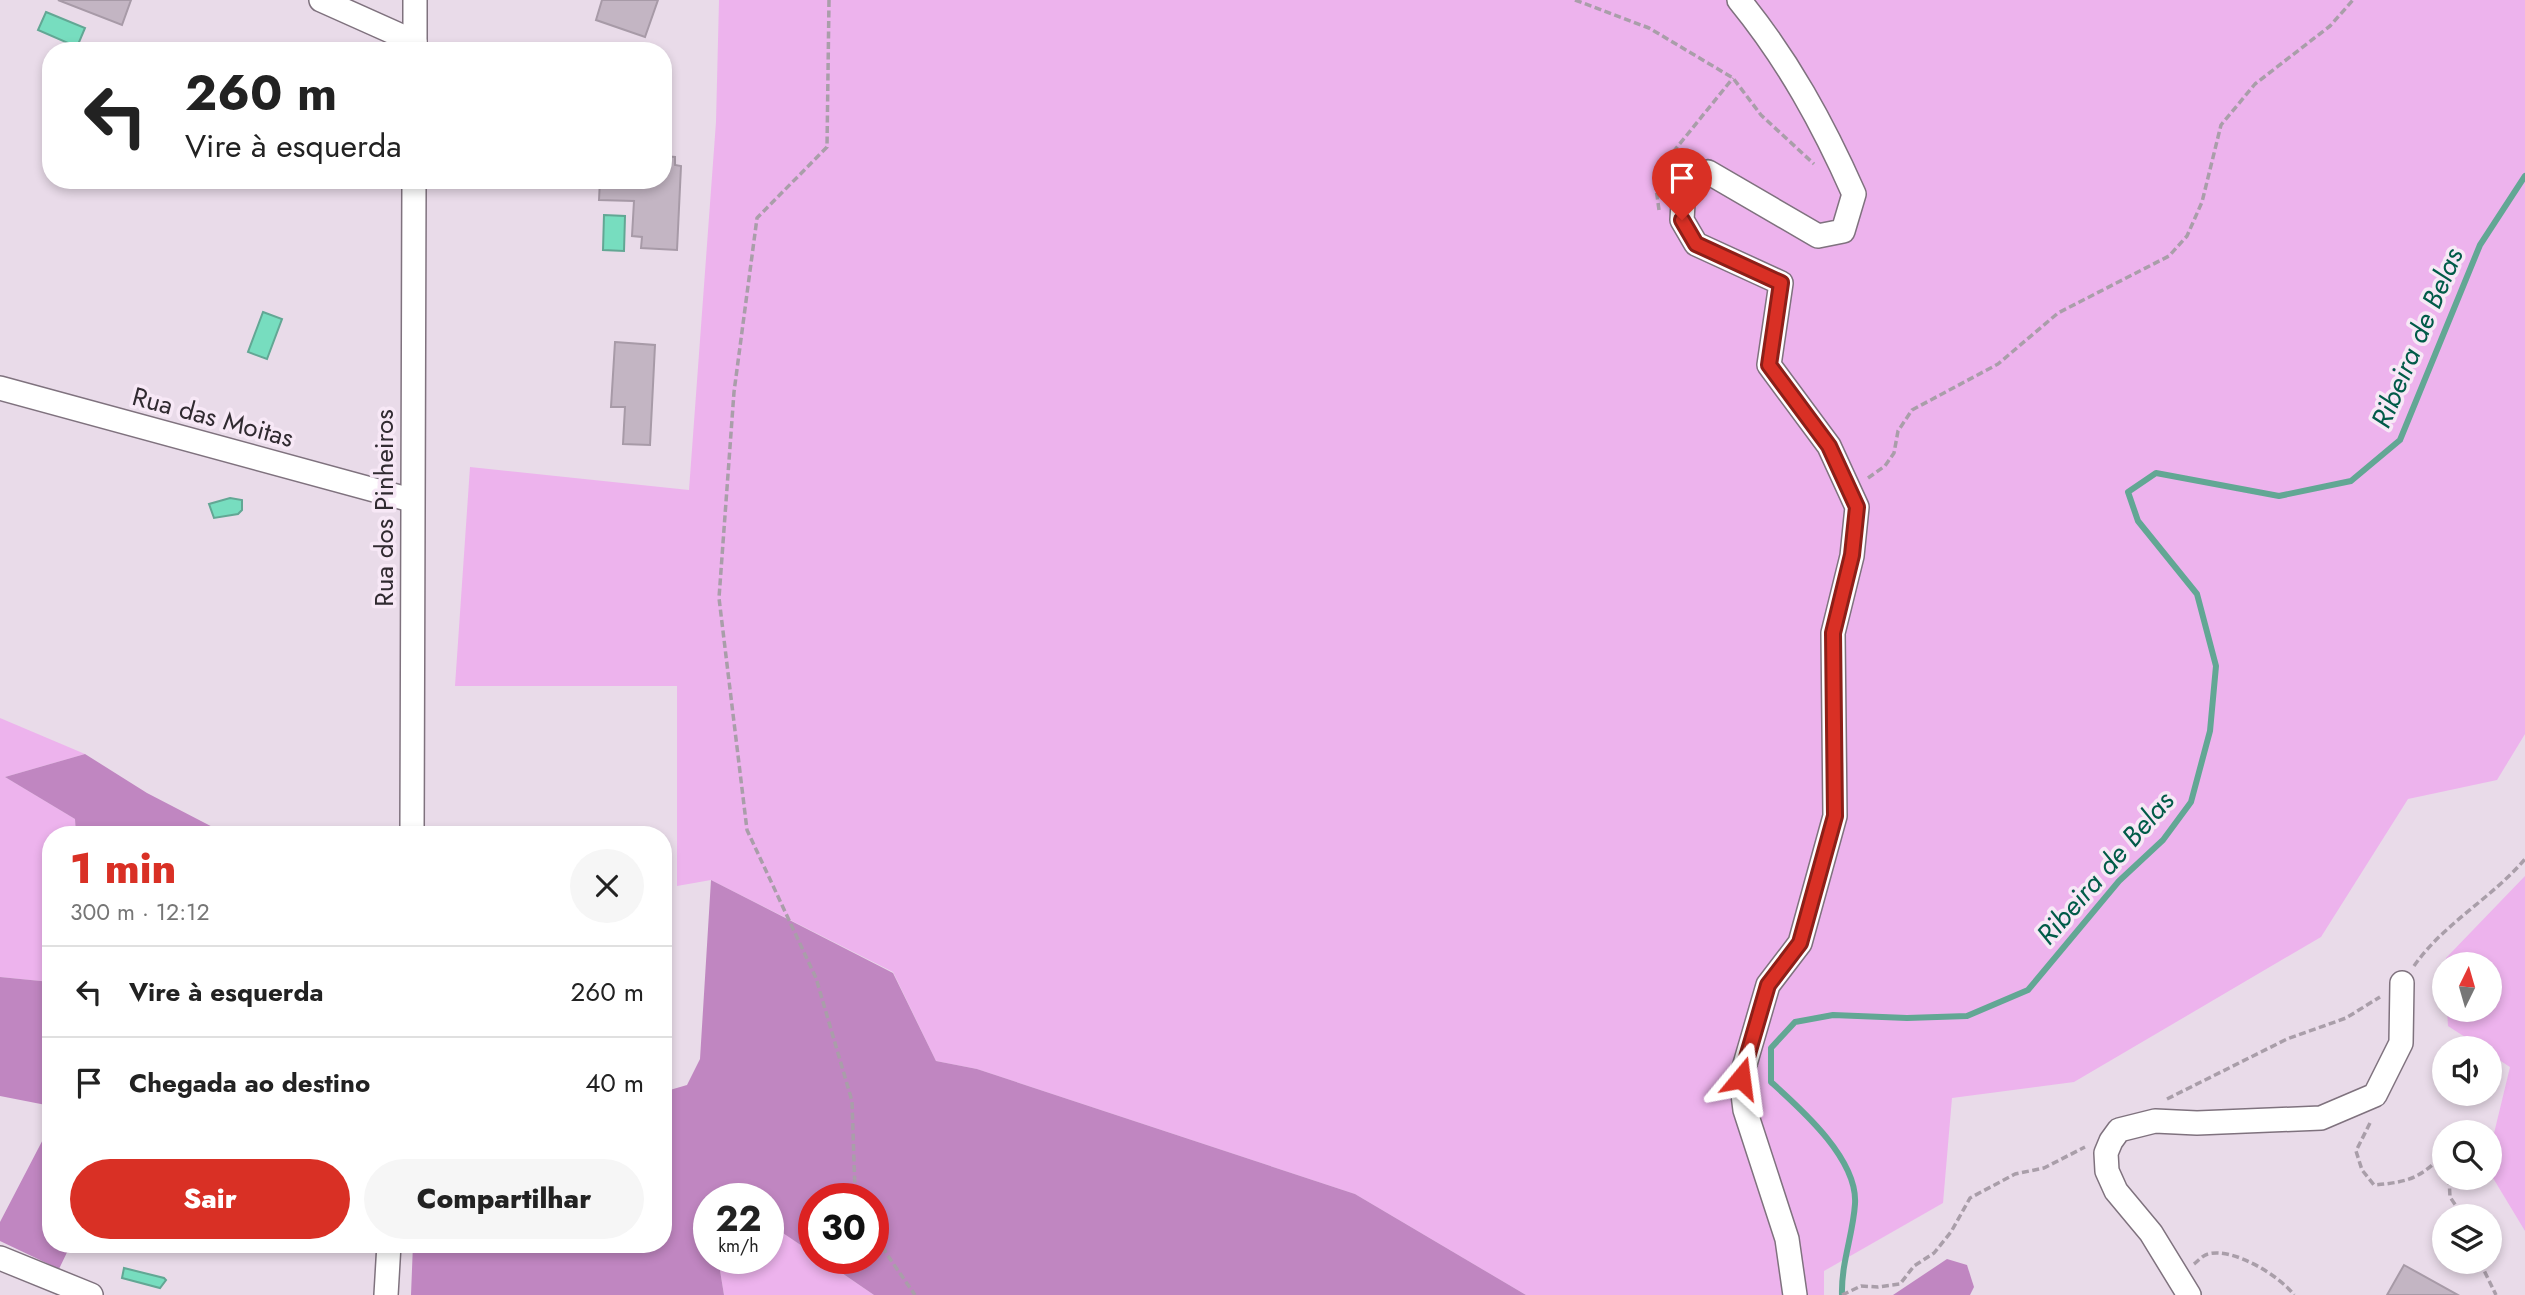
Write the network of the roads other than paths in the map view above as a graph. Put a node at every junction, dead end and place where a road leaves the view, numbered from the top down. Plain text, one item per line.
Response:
1 (321, 0) edge
2 (415, 0) edge
3 (1739, 0) edge
4 (407, 42) edge
5 (415, 42) edge
6 (414, 189) edge
7 (0, 388) edge
8 (411, 500) junction
9 (412, 826) edge
10 (2402, 983) road end
11 (388, 1253) edge
12 (0, 1258) edge
13 (2183, 1285) edge
14 (91, 1295) edge
15 (386, 1295) edge
16 (1795, 1295) edge

1 - 4 street
2 - 5 street
3 - 16 street
6 - 8 street, Rua dos Pinheiros
7 - 8 street, Rua das Moitas
8 - 9 street, Rua dos Pinheiros
10 - 13 street
11 - 15 street
12 - 14 street

